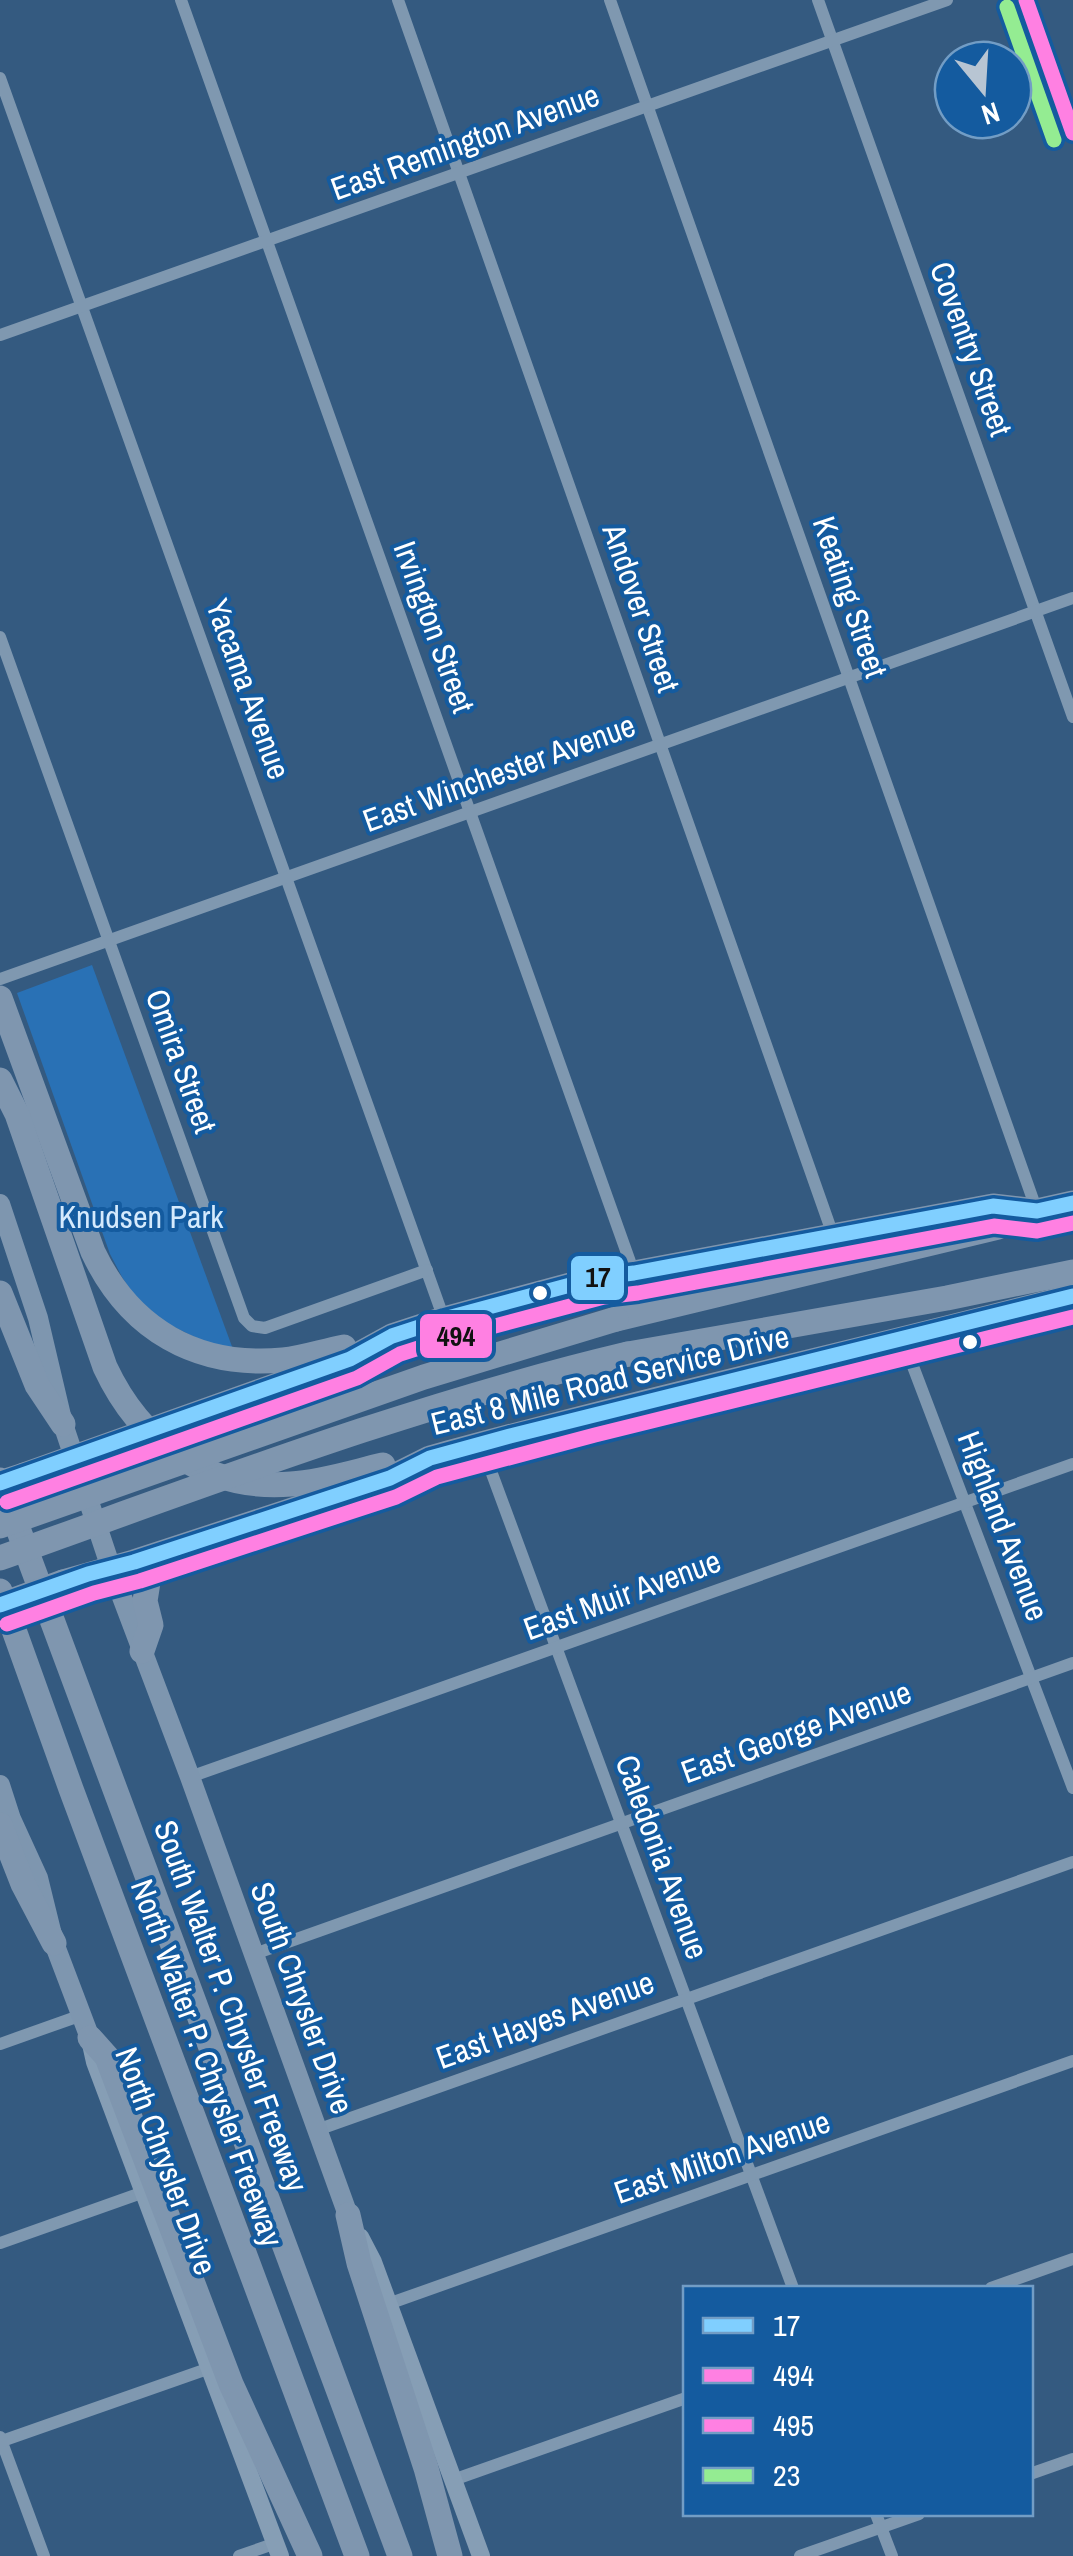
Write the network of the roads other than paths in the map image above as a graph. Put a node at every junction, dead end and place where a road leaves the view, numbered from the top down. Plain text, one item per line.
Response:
1 (181, 0) edge
2 (398, 0) edge
3 (610, 0) edge
4 (818, 0) edge
5 (947, 0) edge
6 (1026, 0) edge
7 (832, 40) junction
8 (0, 78) edge
9 (648, 106) junction
10 (1073, 133) edge
11 (459, 174) junction
12 (267, 242) junction
13 (82, 306) junction
14 (0, 335) edge
15 (1073, 598) edge
16 (1036, 611) junction
17 (0, 637) edge
18 (849, 678) junction
19 (1073, 717) edge
20 (660, 745) junction
21 (471, 812) junction
22 (286, 878) junction
23 (109, 941) junction
24 (0, 979) edge
25 (0, 998) edge
26 (0, 1080) edge
27 (1073, 1203) edge
28 (0, 1204) edge
29 (1037, 1212) junction
30 (833, 1235) junction
31 (427, 1270) junction
32 (1073, 1272) edge
33 (634, 1273) junction
34 (0, 1293) edge
35 (1073, 1296) edge
36 (444, 1319) junction
37 (400, 1333) junction
38 (903, 1340) junction
39 (62, 1424) junction
40 (149, 1430) junction
41 (482, 1444) junction
42 (74, 1457) junction
43 (430, 1458) junction
44 (1073, 1464) edge
45 (8, 1479) edge
46 (964, 1503) junction
47 (0, 1526) edge
48 (181, 1546) junction
49 (0, 1558) edge
50 (111, 1568) junction
51 (0, 1590) edge
52 (0, 1605) edge
53 (556, 1648) junction
54 (142, 1651) junction
55 (1073, 1663) edge
56 (1031, 1678) junction
57 (190, 1777) junction
58 (0, 1785) edge
59 (1073, 1788) edge
60 (620, 1824) junction
61 (4, 1832) edge
62 (1073, 1862) edge
63 (54, 1943) joint
64 (254, 1954) junction
65 (686, 2000) junction
66 (86, 2027) junction
67 (0, 2044) edge
68 (1073, 2061) edge
69 (317, 2130) junction
70 (751, 2176) junction
71 (144, 2192) junction
72 (348, 2214) junction
73 (0, 2243) edge
74 (1073, 2259) edge
75 (792, 2286) edge
76 (997, 2286) edge
77 (388, 2304) junction
78 (210, 2368) junction
79 (683, 2399) edge
80 (1, 2439) edge
81 (1073, 2459) edge
82 (1033, 2473) edge
83 (453, 2480) junction
84 (905, 2516) edge
85 (878, 2520) edge
86 (278, 2550) edge
87 (44, 2556) edge
88 (239, 2556) edge
89 (310, 2556) edge
90 (356, 2556) edge
91 (400, 2556) edge
92 (450, 2556) edge
93 (482, 2556) edge
94 (800, 2556) edge
95 (892, 2556) edge

1 - 12 street, Irvington Street
2 - 11 street, Andover Street
3 - 9 street, Keating Street
4 - 7 street, Coventry Street
5 - 7 street, East Remington Avenue
6 - 10 main road
7 - 9 street, East Remington Avenue
7 - 16 street, Coventry Street
8 - 13 street, Yacama Avenue
9 - 11 street, East Remington Avenue
9 - 18 street, Keating Street
11 - 12 street, East Remington Avenue
11 - 20 street, Andover Street
12 - 13 street, East Remington Avenue
12 - 21 street, Irvington Street
13 - 14 street, East Remington Avenue
13 - 22 street, Yacama Avenue
15 - 16 street, East Winchester Avenue
16 - 18 street, East Winchester Avenue
16 - 19 street, Coventry Street
17 - 23 street, Omira Street
18 - 20 street, East Winchester Avenue
18 - 29 street, Keating Street
20 - 21 street, East Winchester Avenue
20 - 30 street, Andover Street
21 - 22 street, East Winchester Avenue
21 - 33 street, Irvington Street
22 - 23 street, East Winchester Avenue
22 - 31 street, Yacama Avenue
23 - 24 street, East Winchester Avenue
23 - 31 street, Omira Street
25 - 37 highway
26 - 40 highway
27 - 29 highway
28 - 39 main road, South Chrysler Drive
29 - 30 highway
29 - 47 highway, bridge
30 - 33 highway
31 - 36 street, Yacama Avenue
32 - 49 highway, bridge
33 - 36 highway
34 - 39 highway
35 - 38 highway, East 8 Mile Road Service Drive
36 - 37 highway
37 - 40 highway
38 - 41 highway, East 8 Mile Road Service Drive
38 - 46 street, Highland Avenue
39 - 42 main road, South Chrysler Drive
40 - 42 highway
40 - 43 highway
41 - 43 highway, East 8 Mile Road Service Drive
41 - 53 street, Caledonia Avenue
42 - 45 highway
42 - 50 main road, South Chrysler Drive
43 - 48 highway, East 8 Mile Road Service Drive
44 - 46 street, East Muir Avenue
45 - 91 highway, South Walter P. Chrysler Freeway
46 - 53 street, East Muir Avenue
46 - 56 street, Highland Avenue
48 - 50 highway, East 8 Mile Road Service Drive
48 - 54 highway
50 - 52 highway, East 8 Mile Road Service Drive, bridge
50 - 54 main road, South Chrysler Drive
51 - 90 highway, North Walter P. Chrysler Freeway
53 - 57 street, East Muir Avenue
53 - 60 street, Caledonia Avenue
54 - 57 main road, South Chrysler Drive
55 - 56 street, East George Avenue
56 - 59 street, Highland Avenue
56 - 60 street, East George Avenue
57 - 64 main road, South Chrysler Drive
58 - 61 main road
60 - 64 street, East George Avenue
60 - 65 street, Caledonia Avenue
61 - 63 highway
62 - 65 street, East Hayes Avenue
63 - 66 main road, North Chrysler Drive
64 - 69 main road, South Chrysler Drive
65 - 69 street, East Hayes Avenue
65 - 70 street, Caledonia Avenue
66 - 67 street
66 - 71 main road, North Chrysler Drive
66 - 89 highway
68 - 70 street, East Milton Avenue
69 - 72 main road, South Chrysler Drive
70 - 75 street, Caledonia Avenue
70 - 77 street, East Milton Avenue
71 - 73 street
71 - 78 main road, North Chrysler Drive
72 - 77 main road, South Chrysler Drive
72 - 92 highway
74 - 76 street
77 - 83 main road, South Chrysler Drive
78 - 80 street
78 - 86 main road, North Chrysler Drive
79 - 83 street
80 - 87 street
81 - 82 street
83 - 93 main road, South Chrysler Drive
84 - 85 street
85 - 94 street
85 - 95 street
86 - 88 street

